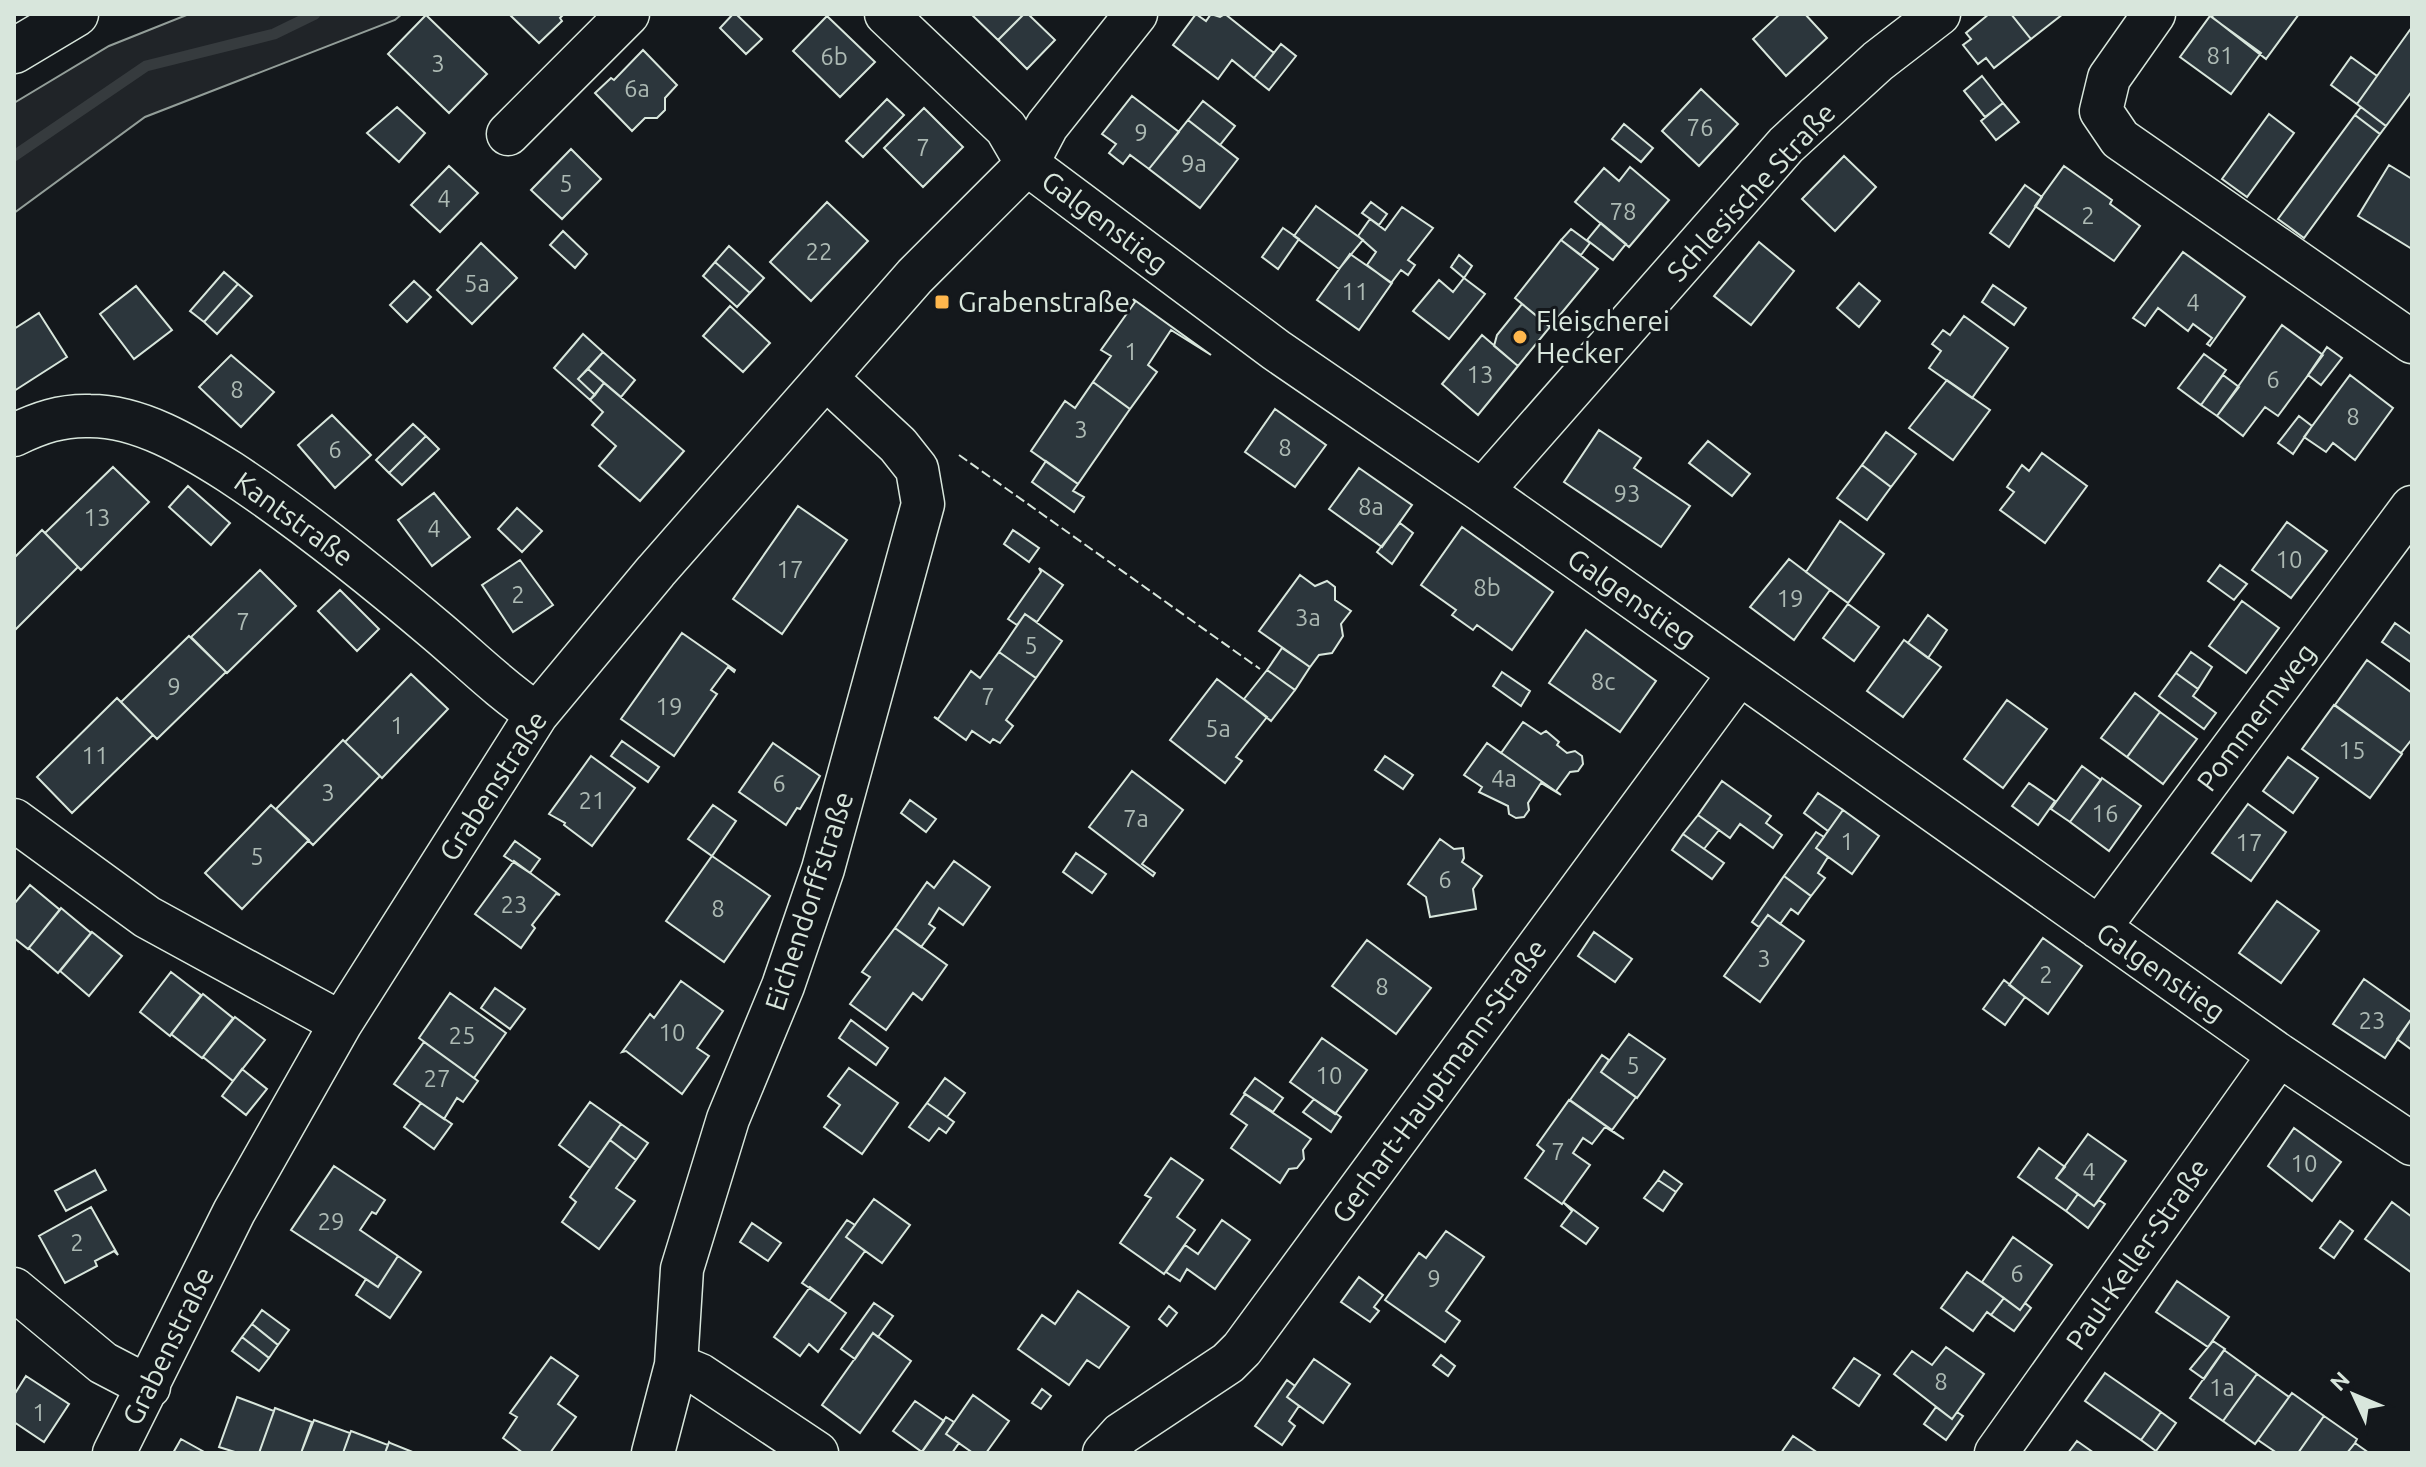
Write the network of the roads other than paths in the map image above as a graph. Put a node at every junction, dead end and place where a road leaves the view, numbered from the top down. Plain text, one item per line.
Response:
1 (76, 14) edge
2 (628, 14) edge
3 (886, 14) edge
4 (1136, 14) edge
5 (1939, 14) edge
6 (2154, 14) edge
7 (14, 51) edge
8 (508, 134) dead end
9 (1027, 164) junction
10 (2412, 342) edge
11 (826, 378) junction
12 (14, 435) edge
13 (1482, 491) junction
14 (2412, 507) edge
15 (1739, 674) junction
16 (537, 714) junction
17 (14, 820) edge
18 (2099, 928) junction
19 (341, 1023) junction
20 (2279, 1055) junction
21 (2412, 1144) edge
22 (14, 1289) edge
23 (676, 1365) junction
24 (149, 1387) junction
25 (114, 1453) edge
26 (653, 1453) edge
27 (817, 1453) edge
28 (1104, 1453) edge
29 (1996, 1453) edge

1 - 7 main road
2 - 8 street
3 - 9 street, Galgenstieg
4 - 9 street, Grabenstraße
5 - 13 street, Schlesische Straße
6 - 10 street
9 - 11 street, Grabenstraße
9 - 13 street, Galgenstieg
11 - 16 street, Grabenstraße
11 - 23 street, Eichendorffstraße
12 - 16 street, Kantstraße
13 - 15 street, Galgenstieg
14 - 18 street, Pommernweg
15 - 18 street, Galgenstieg
15 - 28 street, Gerhart-Hauptmann-Straße
16 - 19 street, Grabenstraße
17 - 19 street
18 - 20 street, Galgenstieg
19 - 24 street, Grabenstraße
20 - 21 street, Galgenstieg
20 - 29 street, Paul-Keller-Straße
22 - 24 street
23 - 26 street, Eichendorffstraße
23 - 27 street
24 - 25 street, Grabenstraße

